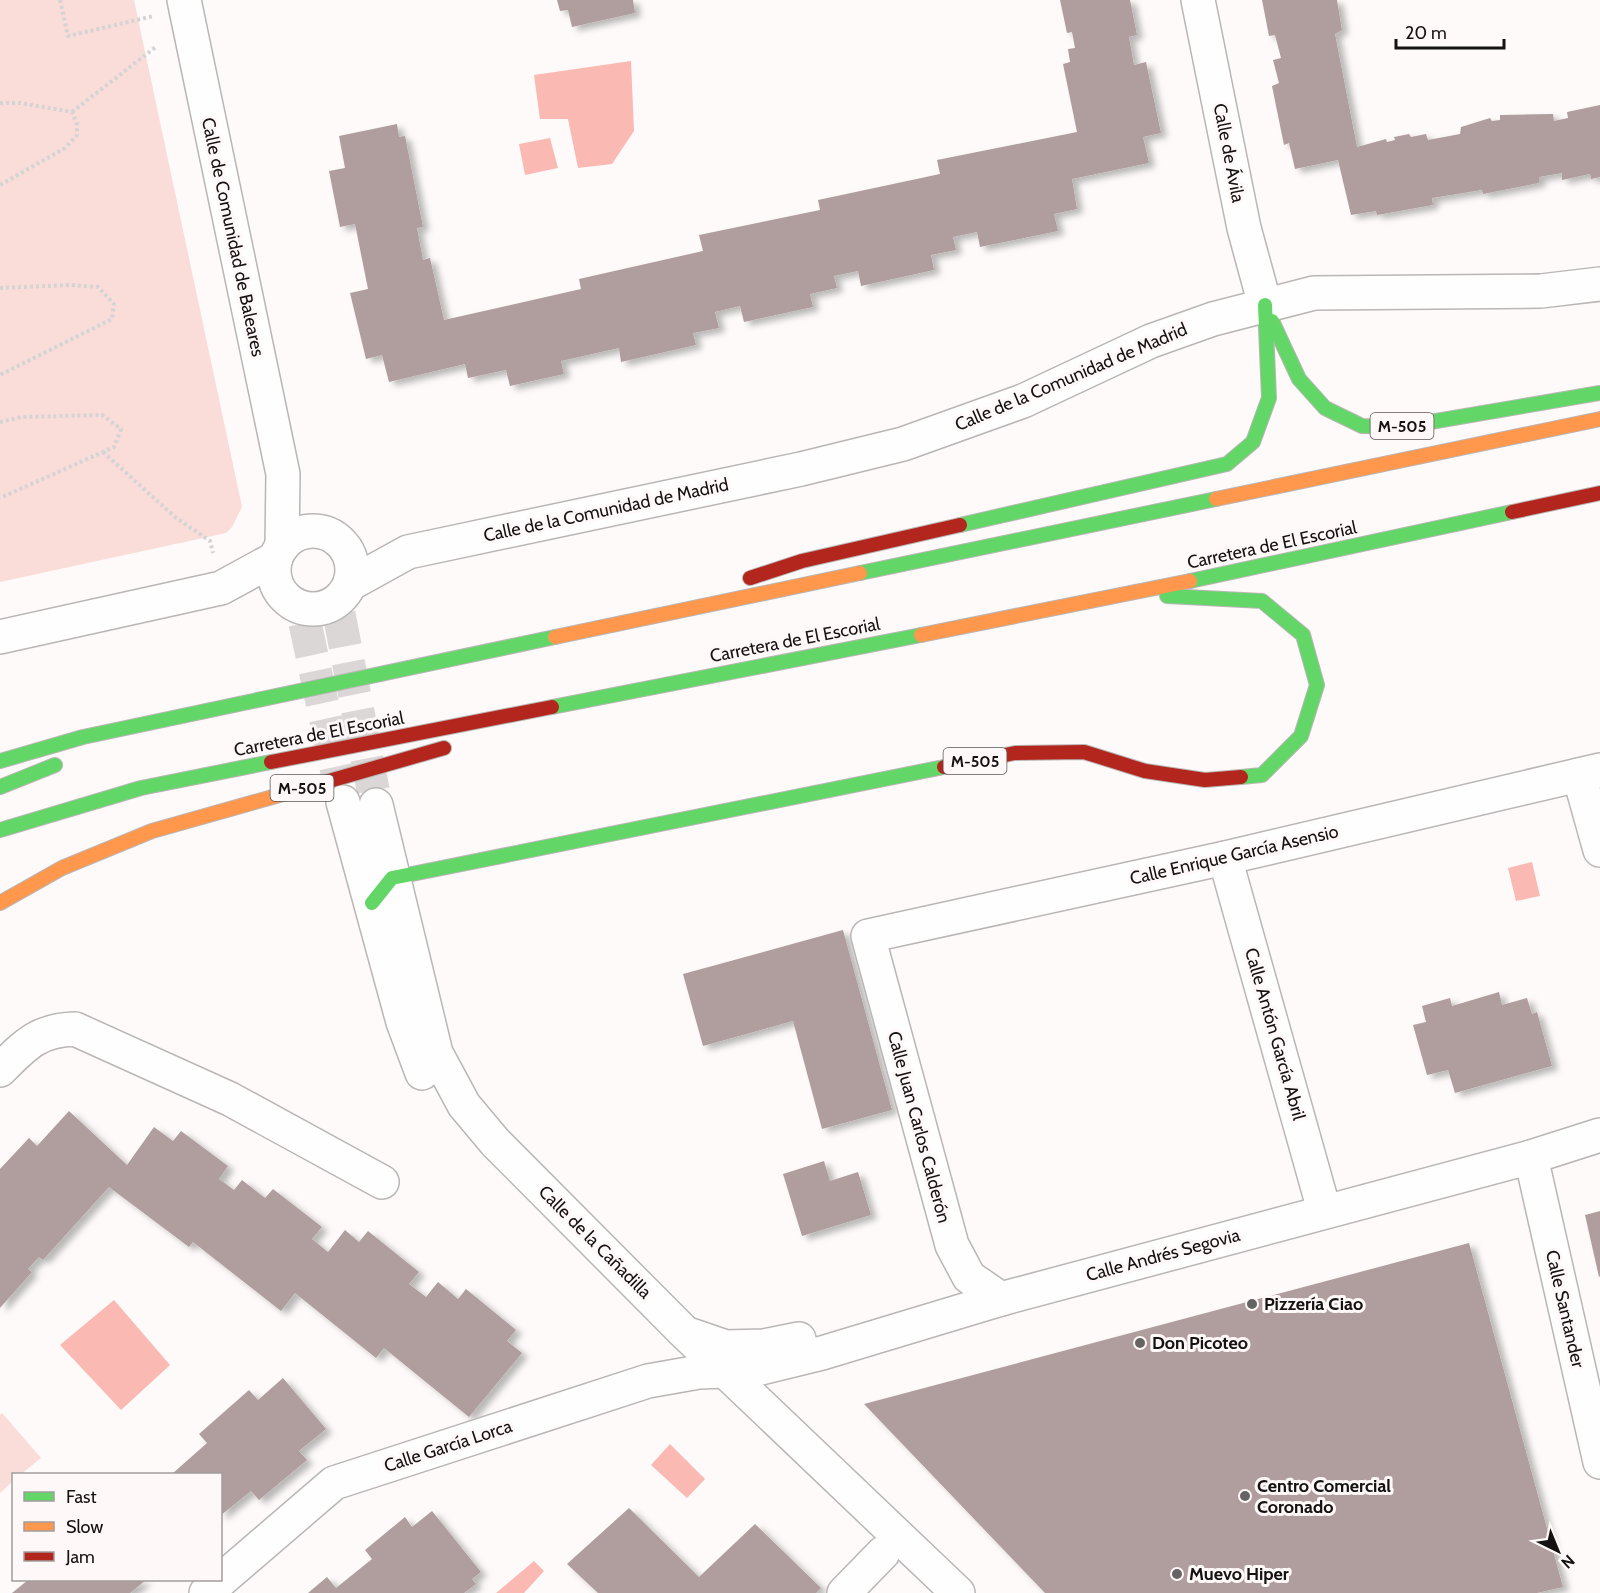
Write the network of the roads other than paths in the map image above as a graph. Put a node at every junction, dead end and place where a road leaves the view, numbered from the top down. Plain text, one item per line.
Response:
1 (1198, 0) edge
2 (186, 10) edge
3 (1600, 284) edge
4 (1265, 305) junction
5 (1600, 393) edge
6 (1600, 419) edge
7 (283, 474) junction
8 (1600, 493) edge
9 (1600, 499) edge
10 (1523, 509) junction
11 (330, 535) junction
12 (279, 552) junction
13 (408, 552) junction
14 (221, 588) junction
15 (1142, 591) junction
16 (343, 598) junction
17 (296, 608) junction
18 (611, 625) junction
19 (0, 637) edge
20 (359, 678) junction
21 (612, 694) junction
22 (482, 736) dead end
23 (460, 743) dead end
24 (110, 746) dead end
25 (0, 761) edge
26 (66, 761) dead end
27 (1590, 772) edge
28 (0, 787) edge
29 (343, 802) tunnel mouth
30 (376, 805) tunnel mouth
31 (0, 830) edge
32 (1600, 850) edge
33 (1225, 858) junction
34 (382, 890) junction
35 (0, 903) edge
36 (868, 936) joint
37 (0, 1070) edge
38 (1600, 1135) edge
39 (1531, 1156) junction
40 (382, 1182) dead end
41 (1324, 1210) junction
42 (952, 1245) junction
43 (1001, 1299) junction
44 (685, 1333) junction
45 (713, 1372) junction
46 (1600, 1462) edge
47 (883, 1553) junction
48 (222, 1579) edge
49 (220, 1581) edge
50 (206, 1593) edge
51 (844, 1593) edge
52 (924, 1593) edge
53 (958, 1593) edge

1 - 4 street, Calle de Ávila
2 - 7 street, Calle de Comunidad de Baleares
3 - 4 street, Calle de la Comunidad de Madrid
4 - 5 highway, M-505
4 - 13 street, Calle de la Comunidad de Madrid
4 - 18 highway, M-505
6 - 18 highway, M-505
7 - 11 street, Calle de Comunidad de Baleares
7 - 12 street, Calle de Comunidad de Baleares
8 - 10 highway, Carretera de El Escorial / M-505
9 - 10 highway, M-505
10 - 15 highway, Carretera de El Escorial / M-505
11 - 12 street
11 - 13 street, Calle de la Comunidad de Madrid
11 - 16 street
12 - 14 street
12 - 17 street
13 - 16 street, Calle de la Comunidad de Madrid
14 - 17 street
14 - 19 street
15 - 21 highway, Carretera de El Escorial / M-505
15 - 34 highway, M-505
16 - 17 street
18 - 20 highway, M-505
20 - 24 highway
20 - 25 highway, M-505
21 - 22 highway, M-505
21 - 31 highway, Carretera de El Escorial / M-505
23 - 35 highway, M-505
26 - 28 highway
27 - 32 street
27 - 33 street, Calle Enrique García Asensio
29 - 34 street, Calle de la Cañadilla
30 - 34 street, Calle de la Cañadilla
33 - 36 street, Calle Enrique García Asensio
33 - 41 street, Calle Antón García Abril
34 - 44 street, Calle de la Cañadilla
34 - 45 street, Calle de la Cañadilla
36 - 42 street, Calle Juan Carlos Calderón
37 - 40 street
38 - 39 street, Calle Andrés Segovia
39 - 41 street, Calle Andrés Segovia
39 - 46 street, Calle Santander
41 - 43 street, Calle Andrés Segovia
42 - 43 street, Calle Juan Carlos Calderón
42 - 44 street
43 - 45 street, Calle Andrés Segovia
44 - 45 street, Calle de la Cañadilla
45 - 47 street, Calle de la Cañadilla
45 - 48 street, Calle García Lorca
45 - 53 street, Calle de la Cañadilla
47 - 51 street
47 - 52 street, Calle de la Cañadilla
49 - 50 street, Calle García Lorca

